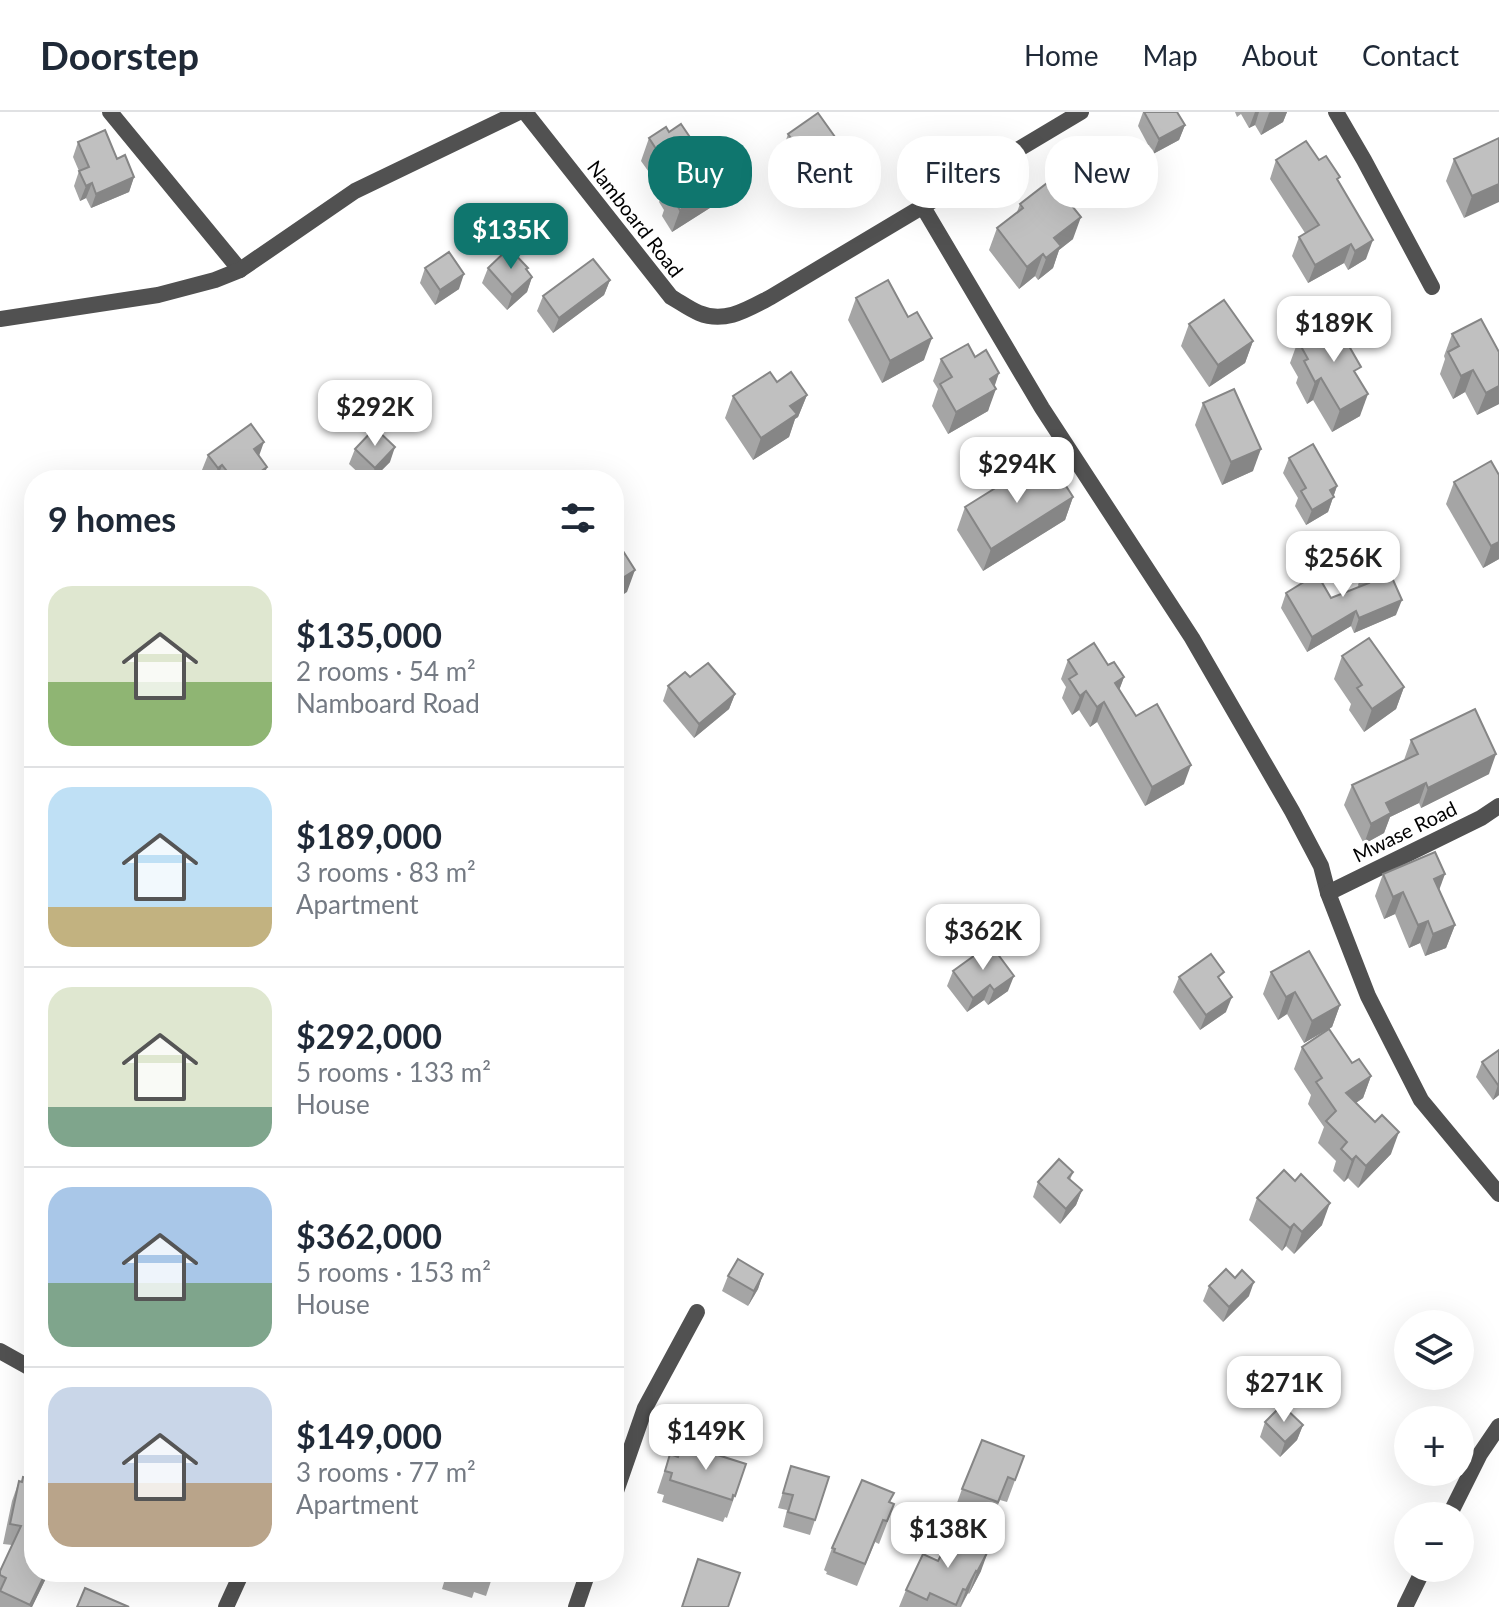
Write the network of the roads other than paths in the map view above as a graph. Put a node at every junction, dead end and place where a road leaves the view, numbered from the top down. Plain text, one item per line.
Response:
1 (110, 112) edge
2 (522, 112) edge
3 (1081, 112) edge
4 (1336, 112) edge
5 (1029, 143) edge
6 (921, 208) edge
7 (924, 208) edge
8 (240, 270) junction
9 (1432, 287) dead end
10 (0, 319) edge
11 (1499, 806) edge
12 (1328, 893) junction
13 (1499, 1194) edge
14 (697, 1312) dead end
15 (0, 1351) edge
16 (24, 1364) edge
17 (1499, 1426) edge
18 (624, 1468) edge
19 (1456, 1502) edge
20 (237, 1582) edge
21 (585, 1582) edge
22 (1417, 1582) edge
23 (226, 1607) edge
24 (576, 1607) edge
25 (1405, 1607) edge

1 - 8 street
2 - 6 street, Namboard Road
2 - 8 street
3 - 5 street
4 - 9 street
7 - 12 street
8 - 10 street
11 - 12 street, Mwase Road
12 - 13 street
14 - 18 street
15 - 16 street
17 - 19 street
20 - 23 street
21 - 24 street
22 - 25 street

